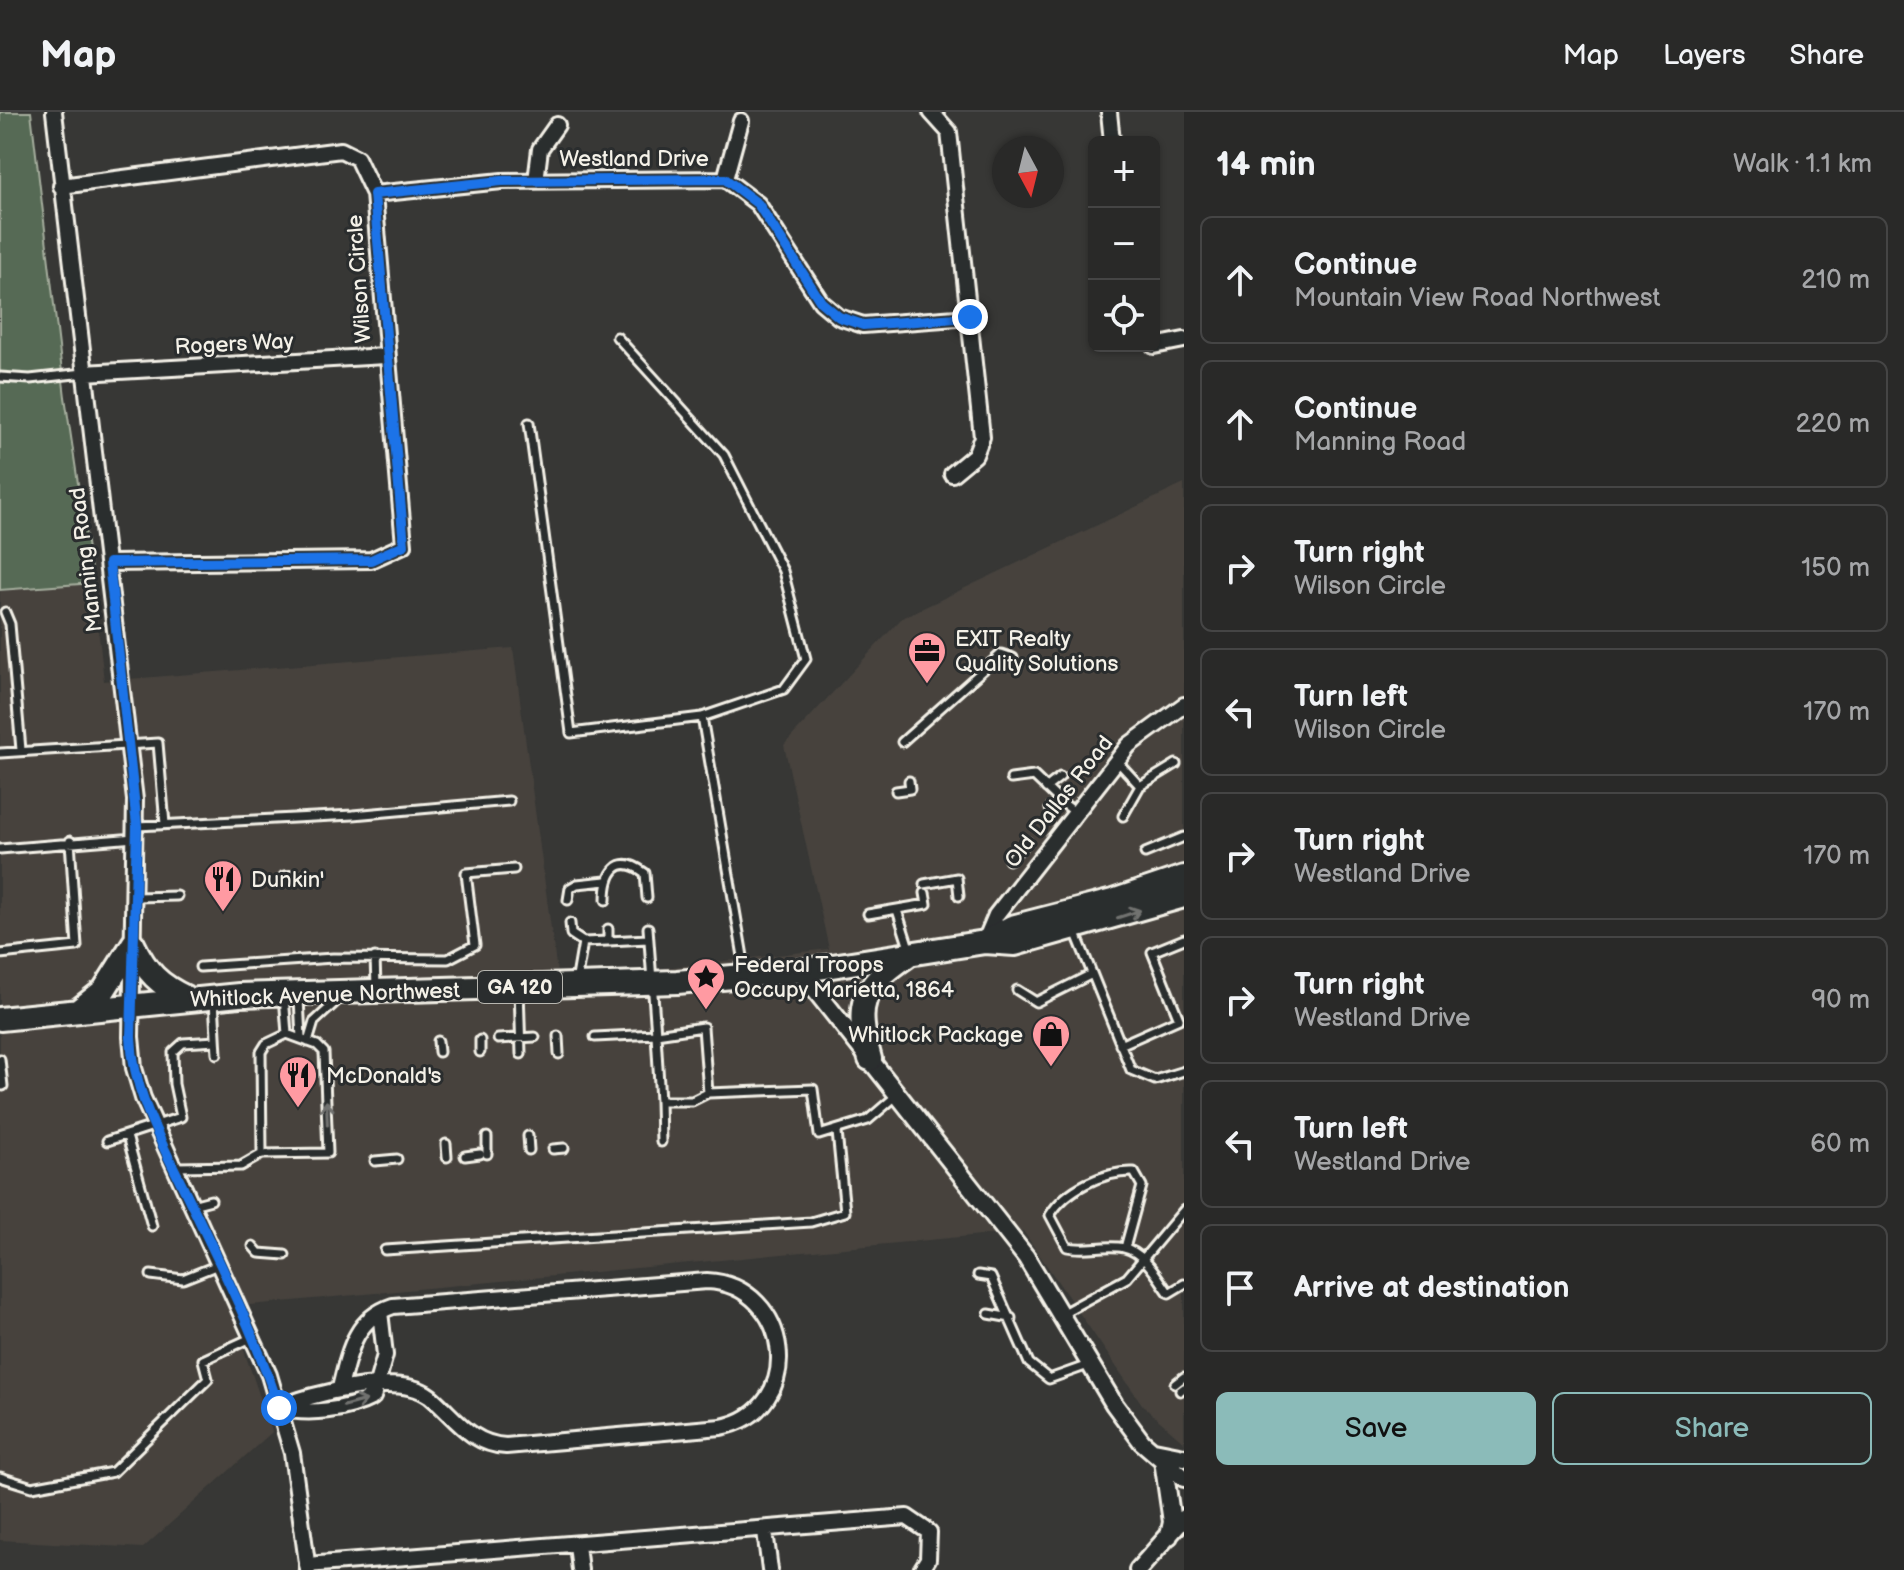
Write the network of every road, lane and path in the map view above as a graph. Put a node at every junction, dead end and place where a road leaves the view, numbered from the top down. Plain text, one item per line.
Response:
1 (54, 112) edge
2 (931, 112) edge
3 (1109, 112) edge
4 (741, 121) dead end
5 (557, 125) dead end
6 (1111, 136) edge
7 (725, 179) junction
8 (536, 181) junction
9 (61, 186) junction
10 (374, 194) junction
11 (970, 317) junction
12 (617, 337) dead end
13 (1184, 340) edge
14 (1160, 345) edge
15 (385, 356) junction
16 (84, 373) junction
17 (0, 377) edge
18 (529, 423) dead end
19 (952, 474) dead end
20 (109, 563) junction
21 (5, 612) dead end
22 (1013, 658) dead end
23 (1184, 705) edge
24 (702, 717) junction
25 (902, 742) dead end
26 (128, 743) junction
27 (21, 750) junction
28 (0, 753) edge
29 (1117, 761) junction
30 (1176, 764) dead end
31 (1060, 777) dead end
32 (1011, 779) dead end
33 (909, 781) dead end
34 (1140, 786) junction
35 (1046, 788) junction
36 (896, 791) dead end
37 (1059, 800) junction
38 (509, 801) dead end
39 (1050, 809) dead end
40 (1076, 813) junction
41 (1123, 816) dead end
42 (165, 824) junction
43 (137, 832) junction
44 (1184, 837) edge
45 (70, 841) junction
46 (1027, 842) dead end
47 (0, 849) edge
48 (1145, 853) dead end
49 (1009, 860) dead end
50 (514, 869) dead end
51 (297, 875) dead end
52 (284, 876) dead end
53 (1184, 877) edge
54 (606, 881) junction
55 (177, 896) dead end
56 (959, 896) dead end
57 (1184, 896) edge
58 (135, 897) junction
59 (647, 898) dead end
60 (568, 900) dead end
61 (606, 900) dead end
62 (897, 910) junction
63 (868, 914) dead end
64 (1072, 921) junction
65 (570, 923) dead end
66 (648, 928) dead end
67 (608, 929) dead end
68 (648, 939) junction
69 (1184, 939) edge
70 (608, 941) junction
71 (583, 942) junction
72 (985, 942) junction
73 (133, 944) junction
74 (911, 953) junction
75 (0, 954) edge
76 (375, 957) junction
77 (200, 967) dead end
78 (800, 971) junction
79 (1092, 974) junction
80 (747, 976) junction
81 (654, 984) junction
82 (575, 986) junction
83 (519, 987) junction
84 (376, 990) junction
85 (1017, 990) dead end
86 (348, 992) junction
87 (291, 994) junction
88 (214, 996) junction
89 (187, 998) junction
90 (131, 1004) junction
91 (80, 1009) junction
92 (0, 1019) edge
93 (287, 1034) junction
94 (656, 1034) junction
95 (558, 1036) dead end
96 (535, 1037) dead end
97 (595, 1037) dead end
98 (520, 1038) junction
99 (498, 1039) dead end
100 (304, 1040) junction
101 (480, 1040) dead end
102 (216, 1041) junction
103 (438, 1041) dead end
104 (1120, 1045) junction
105 (439, 1052) dead end
106 (480, 1052) dead end
107 (217, 1054) dead end
108 (521, 1054) dead end
109 (559, 1054) dead end
110 (0, 1059) edge
111 (870, 1059) junction
112 (1184, 1071) edge
113 (3, 1086) dead end
114 (708, 1093) junction
115 (898, 1095) junction
116 (660, 1101) junction
117 (154, 1125) junction
118 (837, 1132) junction
119 (127, 1136) junction
120 (528, 1136) dead end
121 (487, 1137) dead end
122 (107, 1141) dead end
123 (661, 1142) dead end
124 (446, 1144) dead end
125 (564, 1148) dead end
126 (553, 1149) dead end
127 (529, 1150) dead end
128 (262, 1154) junction
129 (465, 1156) dead end
130 (447, 1157) dead end
131 (397, 1159) dead end
132 (375, 1161) dead end
133 (174, 1167) junction
134 (211, 1200) dead end
135 (192, 1205) junction
136 (1184, 1210) edge
137 (152, 1226) dead end
138 (253, 1246) dead end
139 (1125, 1248) junction
140 (385, 1250) dead end
141 (285, 1255) dead end
142 (1145, 1260) junction
143 (220, 1264) junction
144 (151, 1275) dead end
145 (978, 1275) dead end
146 (1184, 1284) edge
147 (380, 1312) junction
148 (989, 1314) dead end
149 (1061, 1314) junction
150 (1011, 1318) junction
151 (253, 1337) junction
152 (1091, 1364) junction
153 (379, 1386) junction
154 (340, 1388) junction
155 (279, 1408) junction
156 (1158, 1455) junction
157 (1184, 1457) edge
158 (0, 1477) edge
159 (1184, 1478) edge
160 (1184, 1518) edge
161 (765, 1531) junction
162 (1171, 1541) edge
163 (577, 1545) junction
164 (308, 1567) edge
165 (580, 1570) edge
166 (770, 1570) edge
167 (921, 1570) edge
168 (1138, 1570) edge

1 - 9 street, Manning Road
2 - 11 street
3 - 6 street
4 - 7 street
5 - 8 street
7 - 8 street, Westland Drive
7 - 11 street, Westland Drive
8 - 10 street, Westland Drive
9 - 10 street, Wilson Circle
9 - 16 street, Manning Road
10 - 15 street, Wilson Circle
11 - 19 street
12 - 24 lane
13 - 14 street
15 - 16 street, Rogers Way
15 - 20 street, Wilson Circle
16 - 17 lane
16 - 20 street, Manning Road
18 - 24 lane
20 - 26 street, Manning Road
21 - 27 lane
22 - 25 lane
23 - 29 street, Old Dallas Road
24 - 80 lane
26 - 27 lane
26 - 42 lane
26 - 43 street, Manning Road
27 - 28 lane
29 - 34 lane
29 - 40 street, Old Dallas Road
30 - 34 lane
31 - 35 lane
32 - 35 lane
33 - 36 lane
34 - 41 lane
35 - 37 lane
37 - 39 lane
37 - 40 lane
38 - 42 lane
40 - 72 street, Old Dallas Road
42 - 43 lane
43 - 45 lane
43 - 58 street, Manning Road
44 - 48 lane
45 - 47 lane
45 - 75 lane
46 - 49 lane
50 - 76 lane
51 - 52 lane
53 - 64 highway, Whitlock Avenue Northwest / GA 120
54 - 59 lane
54 - 60 lane
54 - 61 lane
55 - 58 lane
56 - 62 lane
64 -> 57 highway, Whitlock Avenue Northwest / GA 120
58 - 73 street, Manning Road
62 - 63 lane
62 - 74 lane
64 - 72 highway, Whitlock Avenue Northwest / GA 120
64 - 79 lane
65 - 71 lane
66 - 68 lane
67 - 70 lane
68 - 70 lane
68 - 81 lane
69 - 104 lane
70 - 71 lane
71 - 82 lane
72 - 74 highway, Whitlock Avenue Northwest / GA 120
73 - 89 highway
73 - 90 street, Manning Road
73 - 91 highway
74 - 78 highway, Whitlock Avenue Northwest / GA 120
74 - 111 highway
76 - 77 lane
76 - 84 lane
78 - 80 highway, Whitlock Avenue Northwest / GA 120
78 - 111 street
79 - 85 lane
79 - 104 lane
80 - 81 highway, Whitlock Avenue Northwest / GA 120
81 - 82 highway, Whitlock Avenue Northwest / GA 120
81 - 94 lane
82 - 83 highway, Whitlock Avenue Northwest / GA 120
83 - 84 highway, Whitlock Avenue Northwest / GA 120
83 - 98 lane
84 - 86 highway, Whitlock Avenue Northwest / GA 120
86 - 87 highway, Whitlock Avenue Northwest / GA 120
86 - 100 lane
87 - 88 highway, Whitlock Avenue Northwest / GA 120
87 - 93 lane
87 - 100 lane
88 - 89 highway, Whitlock Avenue Northwest / GA 120
88 - 102 lane
89 - 90 highway, Whitlock Avenue Northwest / GA 120
90 - 91 highway, Whitlock Avenue Northwest / GA 120
90 - 117 street, Manning Road
91 - 92 highway, Whitlock Avenue Northwest / GA 120
93 - 100 lane
93 - 128 lane
94 - 97 lane
94 - 114 lane
94 - 116 lane
95 - 109 lane
96 - 98 lane
98 - 99 lane
98 - 108 lane
128 -> 100 lane
101 - 106 lane
102 - 107 lane
102 - 117 lane
103 - 105 lane
104 - 112 lane
110 - 113 lane
111 - 115 street
114 - 116 lane
114 - 118 lane
115 - 118 lane
115 - 149 street
116 - 123 lane
117 - 119 lane
117 - 133 street, Manning Road
118 - 140 lane
119 - 122 lane
119 - 137 lane
120 - 127 lane
121 - 129 lane
124 - 130 lane
125 - 126 lane
128 - 133 lane
131 - 132 lane
133 - 135 street, Manning Road
134 - 135 lane
135 - 143 street, Manning Road
136 - 142 lane
138 - 141 lane
139 - 139 lane
139 - 142 lane
142 - 146 lane
142 - 149 lane
143 - 144 lane
143 - 151 street, Manning Road
145 - 150 lane
147 - 153 street
147 - 153 street
147 - 154 street
148 - 150 lane
149 - 152 street
150 - 152 lane
151 - 155 street, Manning Road
151 - 158 lane
152 - 156 street
153 - 154 street
155 -> 153 street
154 - 155 street
155 - 164 street, Manning Road
156 - 157 street
156 - 159 street
156 - 162 street
160 - 162 street
161 - 163 street
161 - 166 street
161 - 167 street
162 - 168 street
163 - 164 street
163 - 165 street

